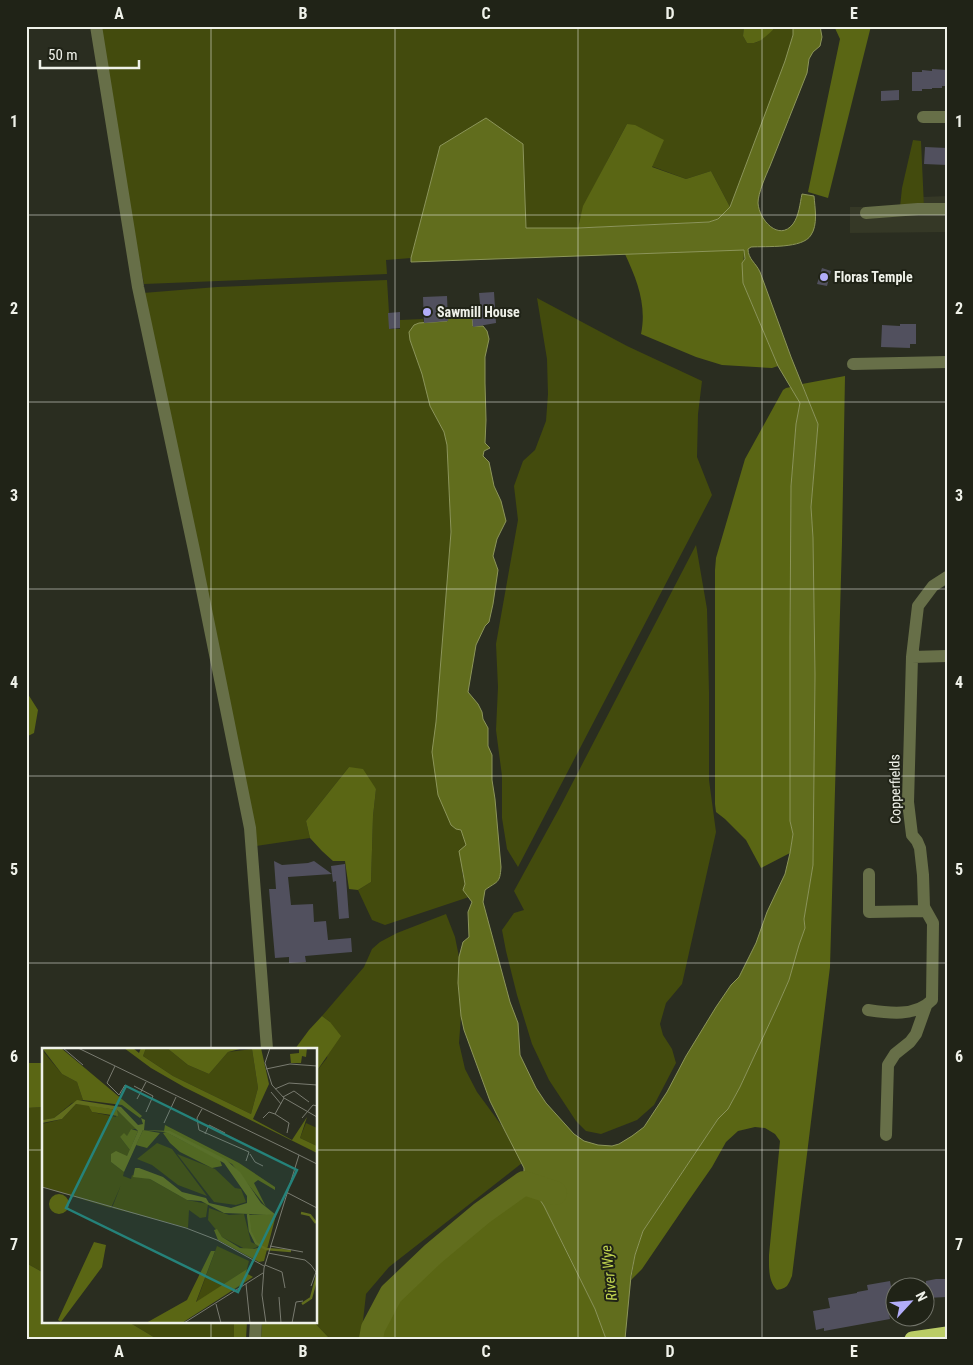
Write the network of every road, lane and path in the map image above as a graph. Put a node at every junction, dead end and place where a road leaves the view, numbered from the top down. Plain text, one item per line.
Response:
1 (96, 26) edge
2 (922, 117) dead end
3 (947, 117) edge
4 (947, 209) edge
5 (866, 214) dead end
6 (947, 362) edge
7 (853, 364) dead end
8 (947, 577) edge
9 (912, 656) junction
10 (947, 656) edge
11 (869, 874) dead end
12 (926, 910) junction
13 (926, 1006) junction
14 (868, 1010) dead end
15 (267, 1048) edge
16 (886, 1135) dead end
17 (256, 1322) edge
18 (947, 1334) edge
19 (255, 1339) edge
20 (912, 1339) edge

1 - 15 street
2 - 3 street
4 - 5 street
6 - 7 street
8 - 9 street, Copperfields
9 - 10 street
9 - 12 street, Copperfields
11 - 12 street
12 - 13 street, Copperfields
13 - 14 street
13 - 16 street, Copperfields
17 - 19 street
18 - 20 highway

